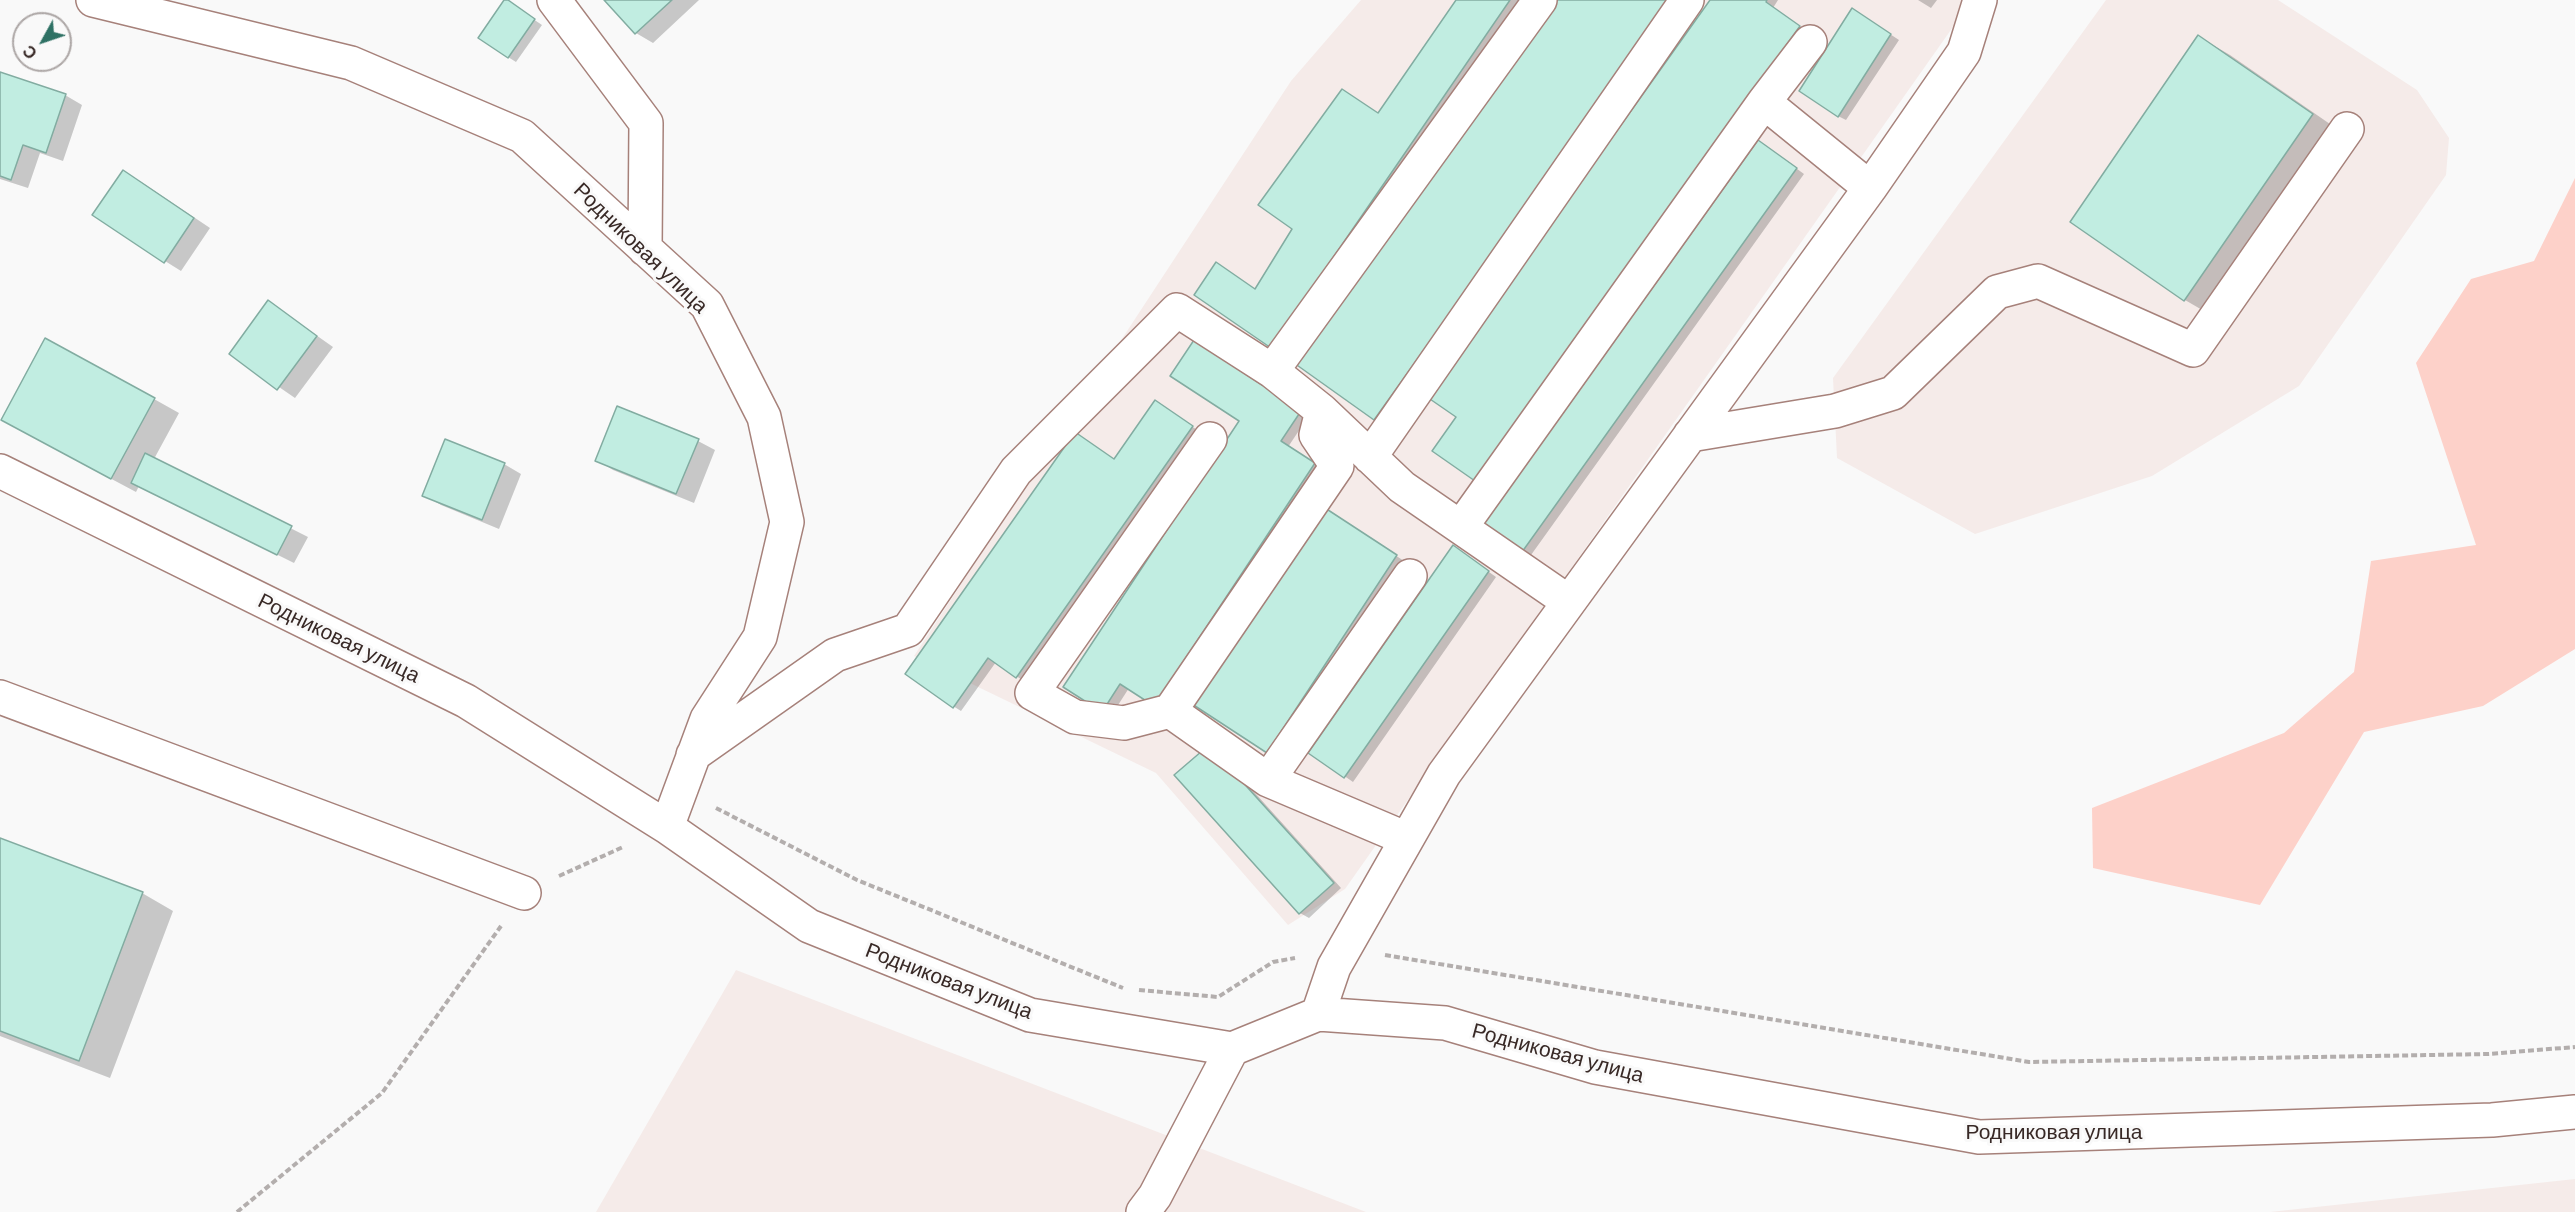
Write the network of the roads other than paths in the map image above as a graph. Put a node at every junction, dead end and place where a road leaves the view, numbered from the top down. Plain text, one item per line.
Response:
1 (93, 0) edge
2 (554, 0) edge
3 (1540, 0) edge
4 (1687, 0) edge
5 (1980, 0) edge
6 (1810, 42) dead end
7 (1764, 102) junction
8 (2347, 129) dead end
9 (1870, 188) junction
10 (645, 249) junction
11 (1272, 371) junction
12 (1322, 411) junction
13 (1690, 435) junction
14 (1210, 439) dead end
15 (1370, 457) junction
16 (0, 471) edge
17 (1461, 527) junction
18 (1410, 576) dead end
19 (1569, 602) junction
20 (0, 697) edge
21 (1170, 711) junction
22 (693, 755) junction
23 (1268, 780) junction
24 (667, 826) junction
25 (1407, 839) junction
26 (524, 892) road end
27 (1318, 1014) junction
28 (1232, 1049) junction
29 (2575, 1112) edge
30 (1143, 1212) edge

1 - 10 street, Родниковая улица
2 - 10 street
3 - 11 street
4 - 15 street
5 - 9 street
6 - 7 street
7 - 9 street
7 - 17 street
8 - 13 street
9 - 13 street
10 - 22 street, Родниковая улица
11 - 12 street
11 - 22 street
12 - 15 street
12 - 21 street
13 - 19 street
14 - 21 street
15 - 17 street
16 - 24 street, Родниковая улица
17 - 19 street
18 - 23 street
19 - 25 street
20 - 26 street
21 - 23 street
22 - 24 street, Родниковая улица
23 - 25 street
24 - 28 street, Родниковая улица
25 - 27 street
27 - 28 street, Родниковая улица
27 - 29 street, Родниковая улица
28 - 30 street

